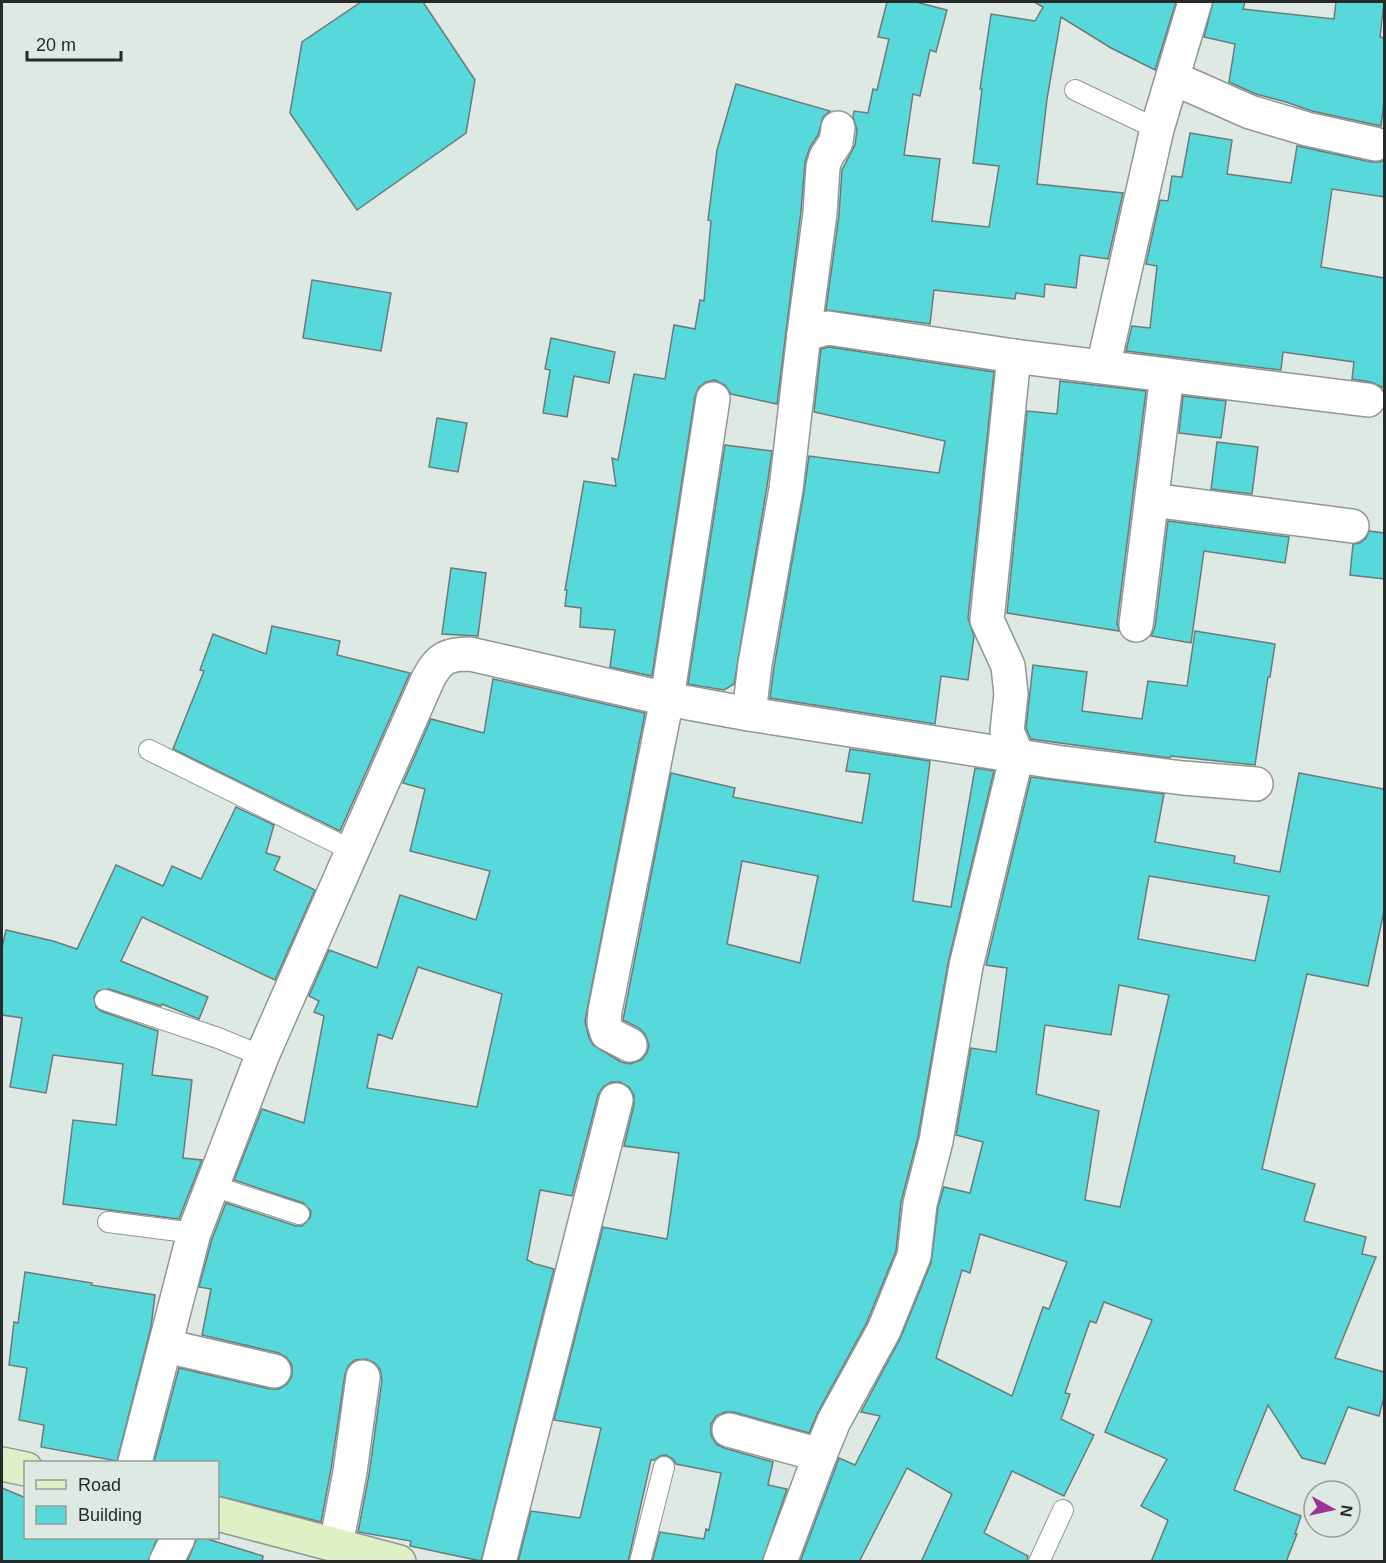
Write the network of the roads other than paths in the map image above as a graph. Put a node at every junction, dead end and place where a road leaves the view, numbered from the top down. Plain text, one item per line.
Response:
1 (1195, 2) edge
2 (1173, 78) junction
3 (1075, 90) dead end
4 (838, 128) dead end
5 (1157, 129) junction
6 (1375, 144) dead end
7 (804, 334) junction
8 (1014, 356) junction
9 (1103, 367) junction
10 (1167, 375) junction
11 (713, 399) dead end
12 (1368, 400) dead end
13 (1152, 500) junction
14 (1352, 526) dead end
15 (1136, 625) dead end
16 (667, 699) junction
17 (749, 714) junction
18 (149, 750) dead end
19 (1017, 755) junction
20 (1256, 784) dead end
21 (353, 850) junction
22 (105, 1000) dead end
23 (630, 1045) dead end
24 (262, 1056) junction
25 (616, 1100) dead end
26 (213, 1186) junction
27 (299, 1214) dead end
28 (108, 1222) dead end
29 (194, 1233) junction
30 (165, 1347) junction
31 (274, 1371) dead end
32 (363, 1377) dead end
33 (729, 1430) dead end
34 (820, 1455) junction
35 (135, 1461) edge
36 (2, 1464) edge
37 (664, 1467) dead end
38 (24, 1469) edge
39 (1063, 1510) dead end
40 (219, 1514) edge
41 (178, 1539) edge
42 (336, 1545) junction
43 (166, 1562) edge
44 (399, 1562) edge
45 (499, 1562) edge
46 (640, 1562) edge
47 (780, 1562) edge
48 (1039, 1562) edge

1 - 2 street
2 - 5 street
2 - 6 street
3 - 5 lane
4 - 7 street
5 - 9 street
7 - 8 street
7 - 17 street
8 - 9 street
8 - 19 street
9 - 10 street
10 - 12 street
10 - 13 street
11 - 16 street
13 - 14 street
13 - 15 street
16 - 17 street
16 - 21 street
16 - 23 street
17 - 19 street
18 - 21 lane
19 - 20 street
19 - 34 street
21 - 24 street
22 - 24 lane
24 - 26 street
25 - 45 street
26 - 27 lane
26 - 29 street
28 - 29 lane
29 - 30 street
30 - 31 street
30 - 35 street
32 - 42 street
33 - 34 street
34 - 47 street
36 - 38 main road
37 - 46 lane
39 - 48 lane
40 - 42 main road
41 - 43 street
42 - 44 main road

